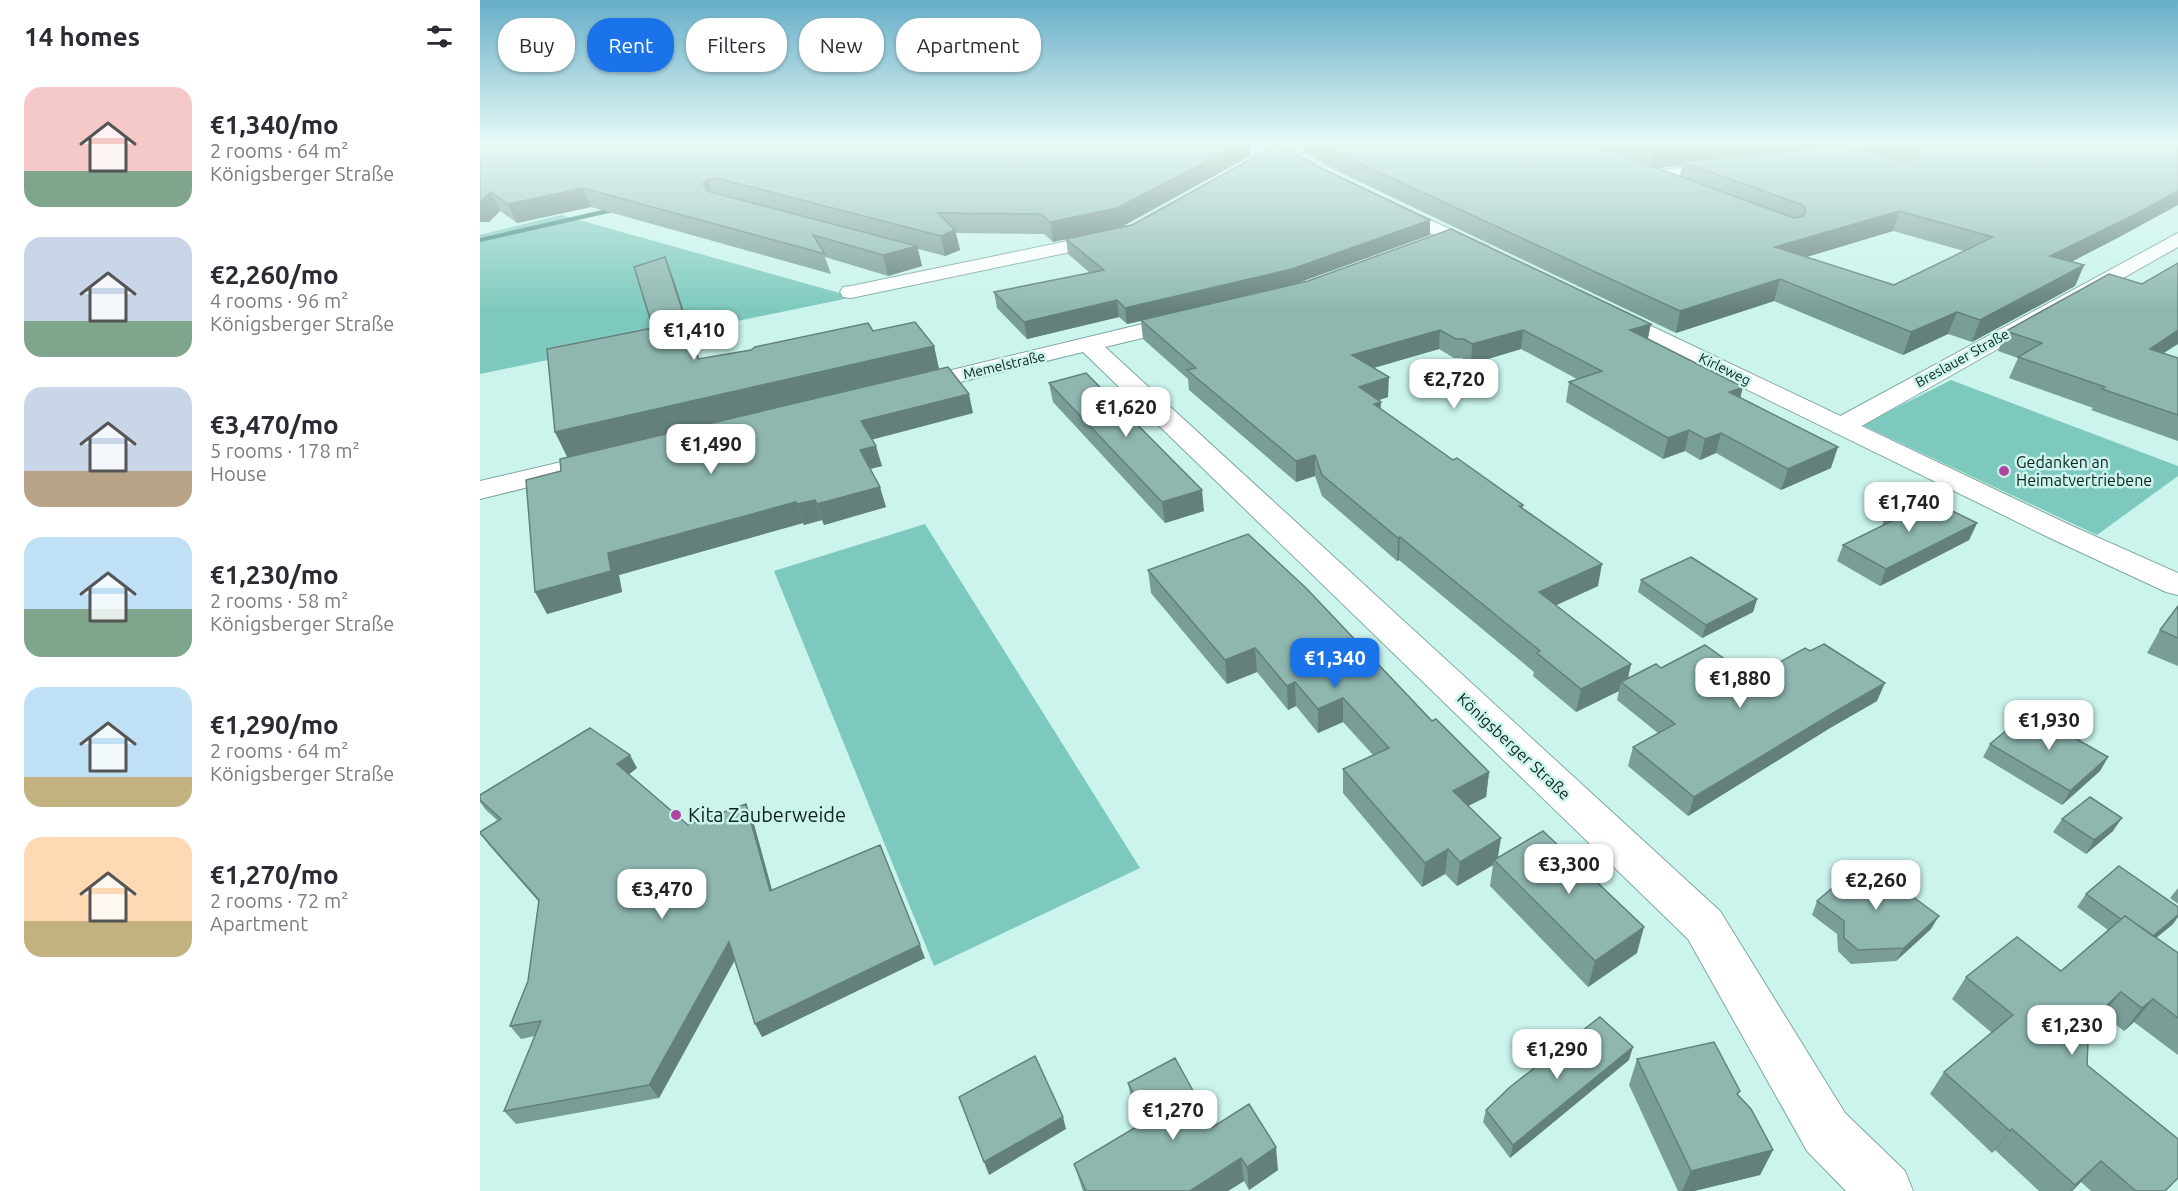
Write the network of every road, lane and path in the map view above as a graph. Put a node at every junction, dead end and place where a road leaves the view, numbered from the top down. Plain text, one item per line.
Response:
1 (1375, 200) edge
2 (1126, 234) edge
3 (1451, 236) junction
4 (2178, 239) edge
5 (1419, 248) edge
6 (927, 259) dead end
7 (1504, 262) edge
8 (961, 268) junction
9 (851, 292) dead end
10 (1589, 303) edge
11 (1211, 314) edge
12 (1089, 345) junction
13 (893, 391) edge
14 (1842, 426) junction
15 (632, 454) edge
16 (480, 490) edge
17 (2178, 585) edge
18 (1885, 1191) edge

1 - 3 street
2 - 8 street
3 - 5 street
3 - 7 street
4 - 14 street, Breslauer Straße
6 - 8 street
8 - 9 street
10 - 14 street, Kirleweg
11 - 12 street, Memelstraße
12 - 13 street, Memelstraße
12 - 18 street, Königsberger Straße
14 - 17 street, Kirleweg
15 - 16 street

